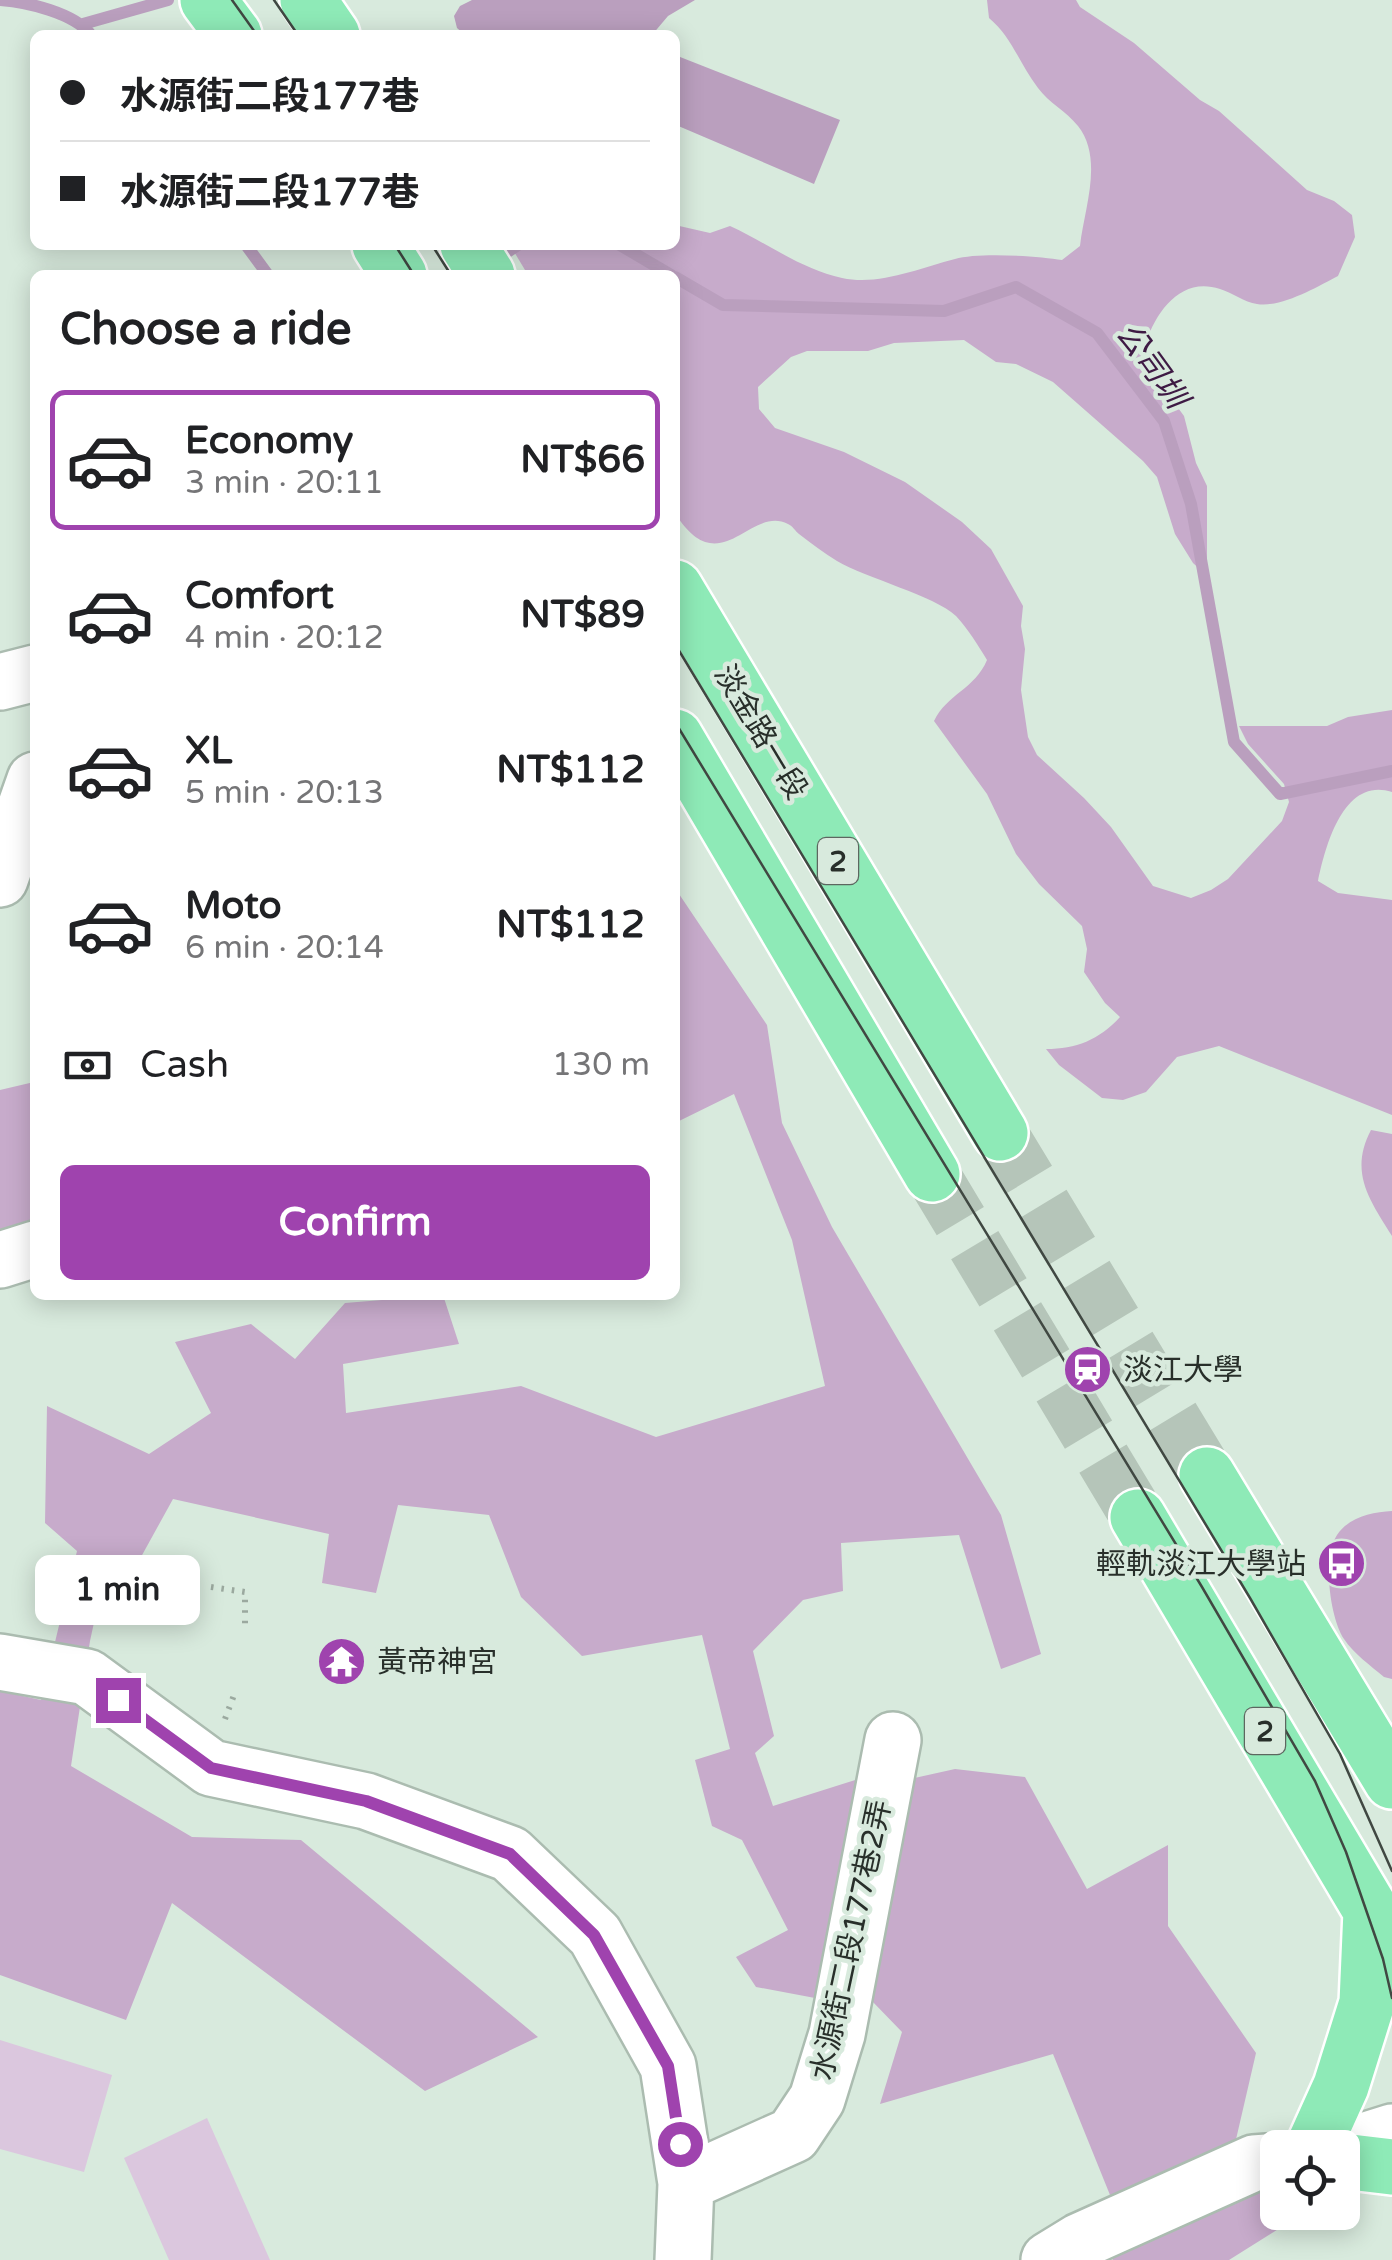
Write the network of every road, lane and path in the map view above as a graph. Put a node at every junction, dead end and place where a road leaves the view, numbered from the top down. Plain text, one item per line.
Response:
1 (208, 0) edge
2 (230, 30) edge
3 (680, 596) edge
4 (30, 674) edge
5 (0, 682) edge
6 (680, 746) edge
7 (30, 764) edge
8 (0, 768) edge
9 (30, 794) edge
10 (0, 879) edge
11 (1000, 1133) tunnel mouth
12 (932, 1174) tunnel mouth
13 (30, 1251) edge
14 (0, 1260) edge
15 (1207, 1475) tunnel mouth
16 (1138, 1517) tunnel mouth
17 (211, 1587) dead end
18 (245, 1629) dead end
19 (0, 1662) edge
20 (893, 1740) dead end
21 (1392, 1781) edge
22 (1382, 1928) edge
23 (1322, 2130) edge
24 (1392, 2132) edge
25 (1360, 2142) edge
26 (1260, 2162) edge
27 (1360, 2163) edge
28 (1392, 2167) edge
29 (686, 2184) junction
30 (682, 2260) edge
31 (1049, 2260) edge

1 - 2 main road
3 - 11 main road, 淡金路一段 / 2
4 - 5 street
6 - 12 main road
7 - 8 street
9 - 10 street
13 - 14 street
15 - 21 main road
16 - 22 main road, 2
17 - 18 path
19 - 29 street
20 - 29 street, 水源街二段177巷2弄
22 - 23 main road
24 - 25 street
26 - 31 street
27 - 28 main road
29 - 30 street

